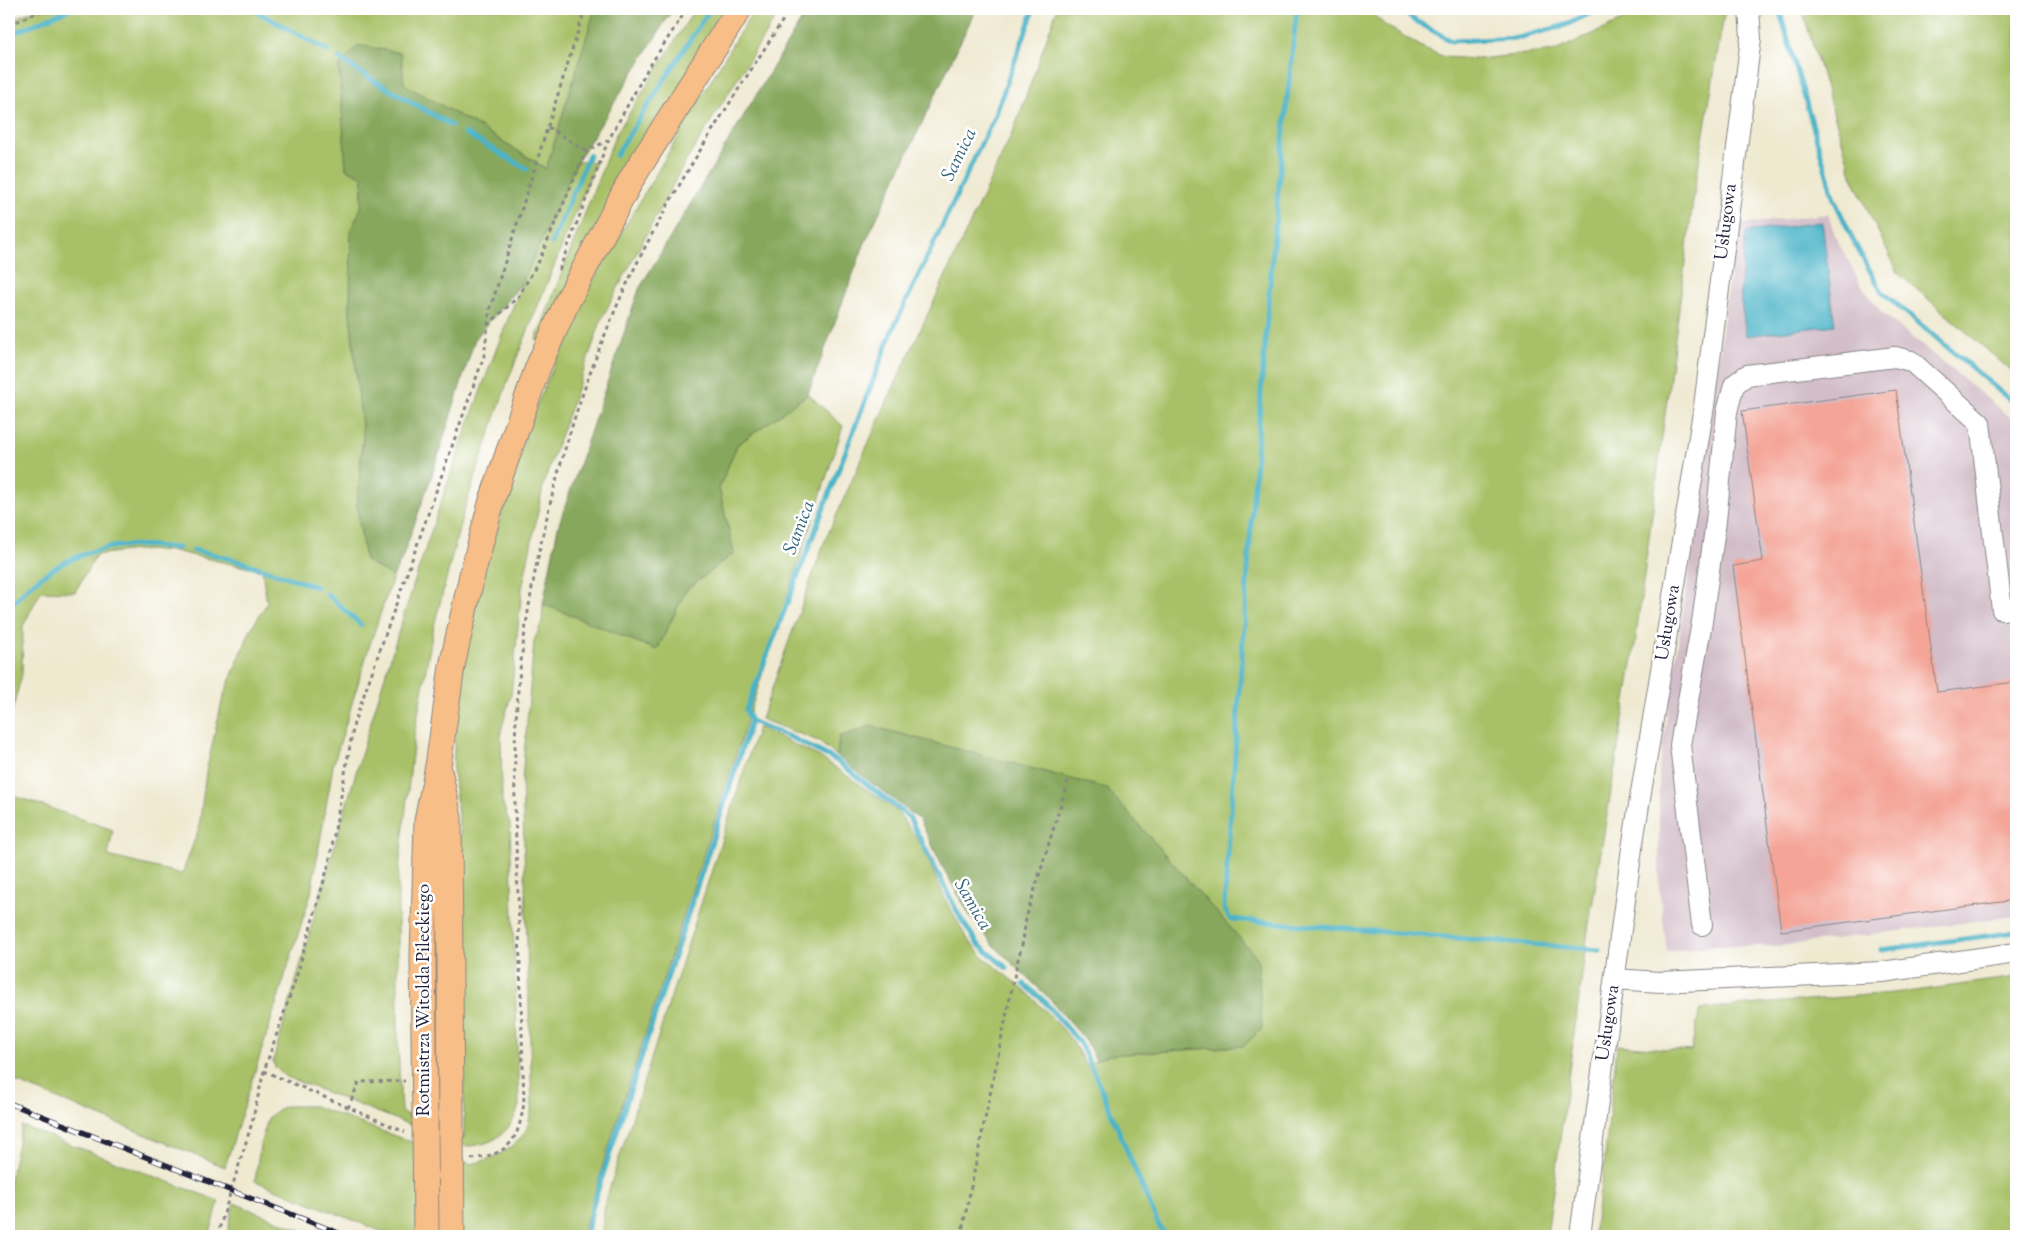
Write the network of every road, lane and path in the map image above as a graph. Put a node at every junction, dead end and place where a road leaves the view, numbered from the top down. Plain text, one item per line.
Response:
1 (45, 9) edge
2 (124, 9) edge
3 (585, 9) edge
4 (687, 9) edge
5 (739, 9) edge
6 (790, 9) edge
7 (1750, 9) edge
8 (127, 12) dead end
9 (9, 25) edge
10 (548, 127) junction
11 (586, 151) junction
12 (488, 325) junction
13 (2016, 608) edge
14 (438, 766) junction
15 (1069, 778) dead end
16 (1702, 925) dead end
17 (2016, 953) edge
18 (1614, 979) junction
19 (264, 1071) junction
20 (405, 1081) dead end
21 (348, 1108) junction
22 (415, 1127) junction
23 (470, 1159) dead end
24 (217, 1236) edge
25 (426, 1236) edge
26 (452, 1236) edge
27 (961, 1236) edge
28 (1580, 1236) edge

1 - 9 path
2 - 8 path
3 - 10 path
4 - 11 path
5 - 14 main road, Rotmistrza Witolda Pileckiego
6 - 23 path
7 - 18 lane, Usługowa
10 - 11 path
10 - 12 path
11 - 12 path
12 - 19 path
13 - 16 lane
14 - 22 main road, Rotmistrza Witolda Pileckiego
14 - 26 main road, Rotmistrza Witolda Pileckiego, bridge
15 - 27 path
17 - 18 lane
18 - 28 lane, Usługowa
19 - 21 path
19 - 24 path
20 - 21 path
21 - 22 path
22 - 25 main road, Rotmistrza Witolda Pileckiego, bridge

